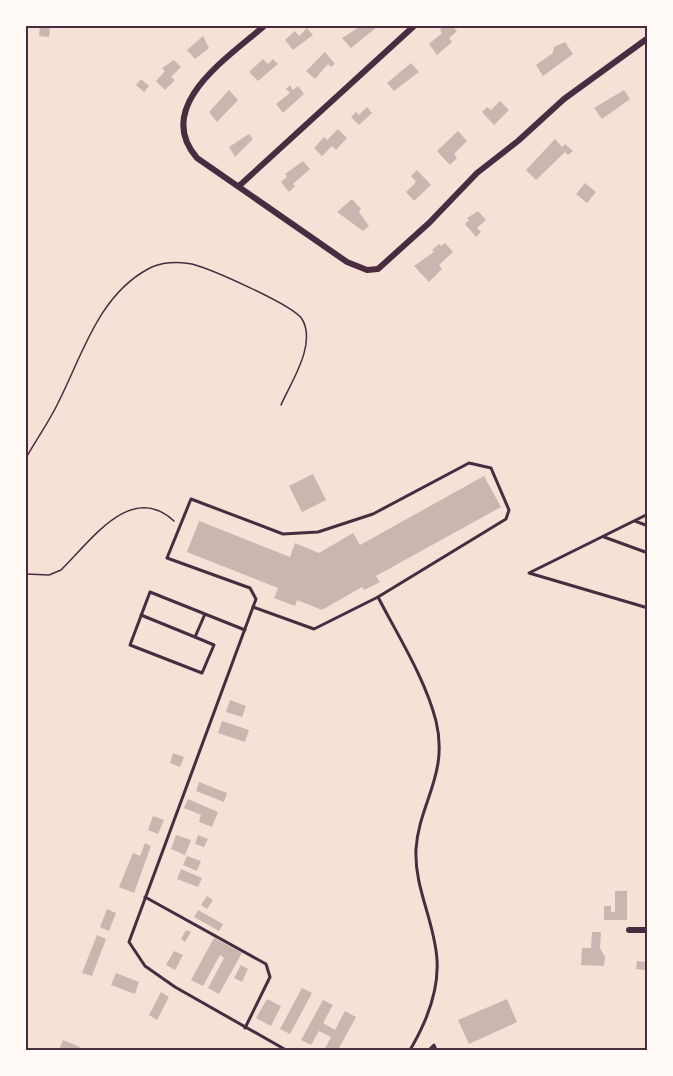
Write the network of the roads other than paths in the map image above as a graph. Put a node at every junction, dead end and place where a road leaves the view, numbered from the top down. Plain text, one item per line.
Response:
1 (264, 26) edge
2 (414, 26) edge
3 (648, 38) edge
4 (239, 186) junction
5 (648, 514) edge
6 (634, 521) junction
7 (648, 526) edge
8 (603, 537) junction
9 (648, 553) edge
10 (378, 597) junction
11 (253, 607) junction
12 (648, 609) edge
13 (205, 614) junction
14 (141, 615) junction
15 (245, 630) junction
16 (195, 637) junction
17 (145, 897) junction
18 (629, 930) dead end
19 (648, 930) edge
20 (245, 1028) junction
21 (286, 1050) edge
22 (410, 1050) edge
23 (429, 1050) edge
24 (436, 1050) edge

1 - 4 street
2 - 4 street
3 - 4 street
5 - 6 lane
6 - 7 lane
6 - 8 lane
8 - 9 lane
8 - 12 lane
10 - 11 lane
10 - 11 lane
10 - 22 lane
11 - 15 lane
13 - 14 lane
13 - 15 lane
13 - 16 lane
14 - 16 lane
14 - 16 lane
15 - 17 lane
17 - 20 lane
17 - 20 lane
18 - 19 street
20 - 21 lane
23 - 24 lane

